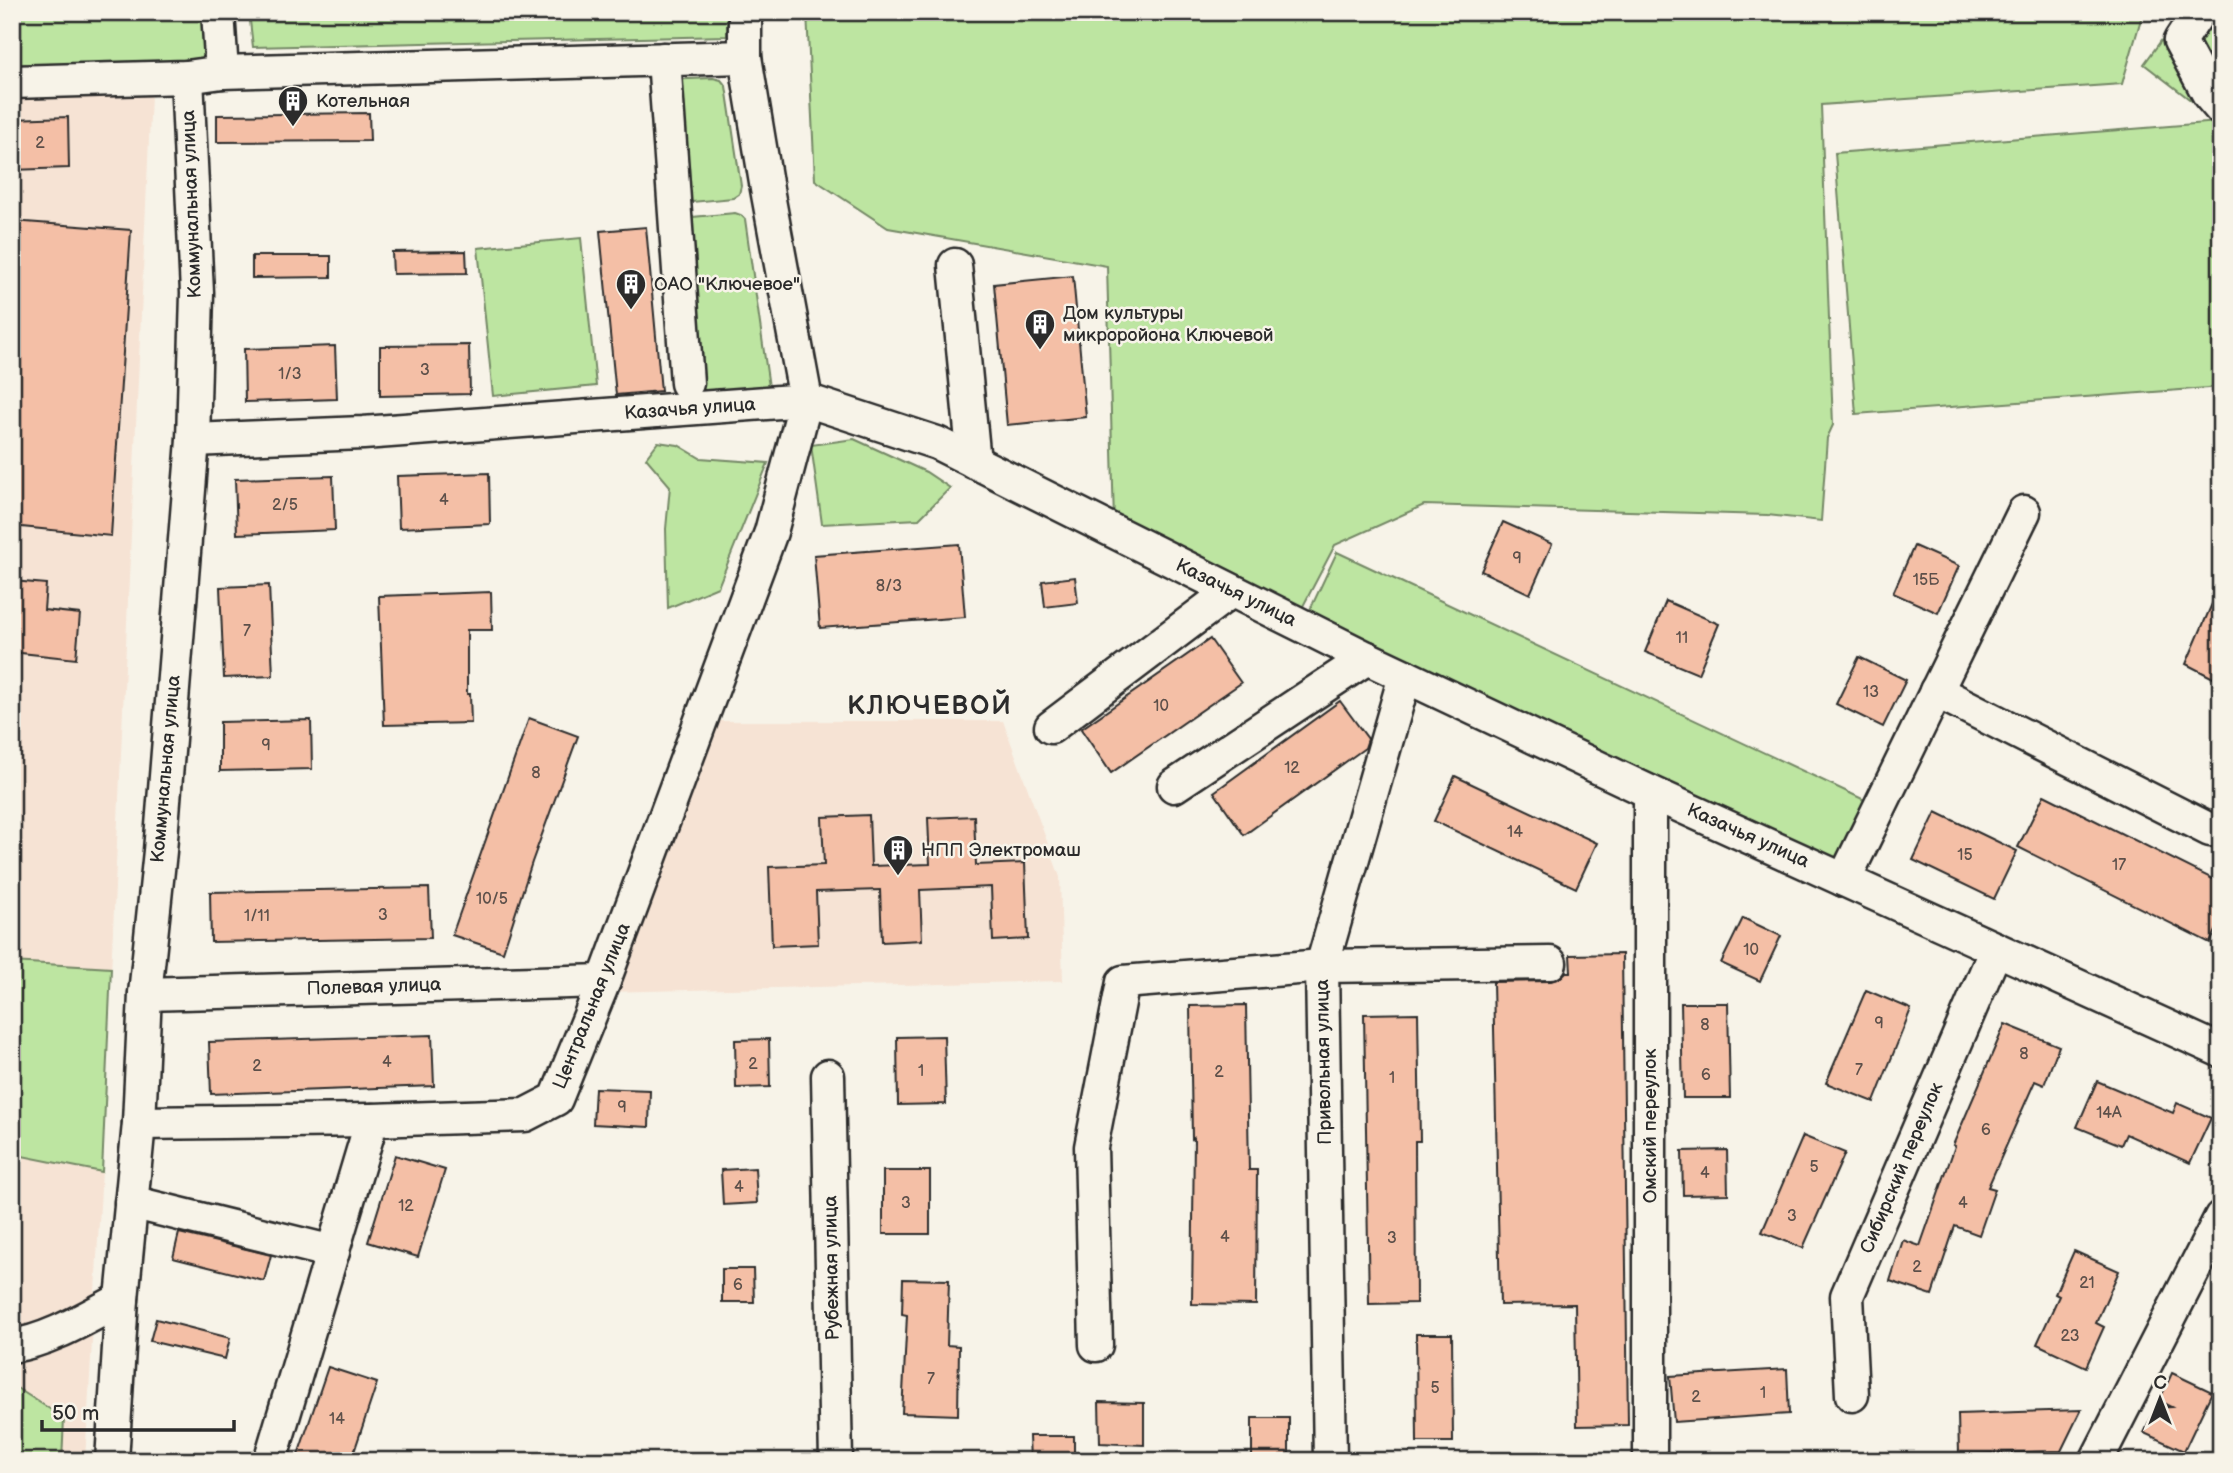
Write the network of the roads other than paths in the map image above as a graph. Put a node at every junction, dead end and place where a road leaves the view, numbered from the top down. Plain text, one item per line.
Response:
1 (218, 12) edge
2 (745, 12) edge
3 (2199, 12) edge
4 (745, 57) junction
5 (664, 59) junction
6 (222, 72) junction
7 (187, 77) junction
8 (12, 82) edge
9 (2221, 109) edge
10 (955, 265) dead end
11 (687, 383) dead end
12 (806, 400) junction
13 (193, 440) junction
14 (974, 462) junction
15 (2024, 512) dead end
16 (1231, 591) junction
17 (1367, 658) junction
18 (1405, 676) junction
19 (1936, 691) junction
20 (1051, 727) dead end
21 (1174, 786) dead end
22 (1650, 792) junction
23 (2210, 830) dead end
24 (1844, 880) junction
25 (1996, 949) junction
26 (1550, 963) dead end
27 (1322, 966) junction
28 (604, 981) junction
29 (145, 994) junction
30 (2221, 1051) edge
31 (828, 1076) dead end
32 (372, 1120) junction
33 (139, 1123) junction
34 (131, 1202) junction
35 (2221, 1217) edge
36 (333, 1252) junction
37 (121, 1300) junction
38 (1096, 1345) dead end
39 (12, 1346) edge
40 (1853, 1395) dead end
41 (112, 1461) edge
42 (270, 1461) edge
43 (836, 1461) edge
44 (1331, 1461) edge
45 (1650, 1461) edge
46 (2096, 1461) edge

1 - 6 street
2 - 4 street
3 - 9 street
4 - 5 street
4 - 12 street
5 - 6 street
5 - 11 street
6 - 7 street
7 - 8 street
7 - 13 street, Коммунальная улица
10 - 14 street
12 - 13 street, Казачья улица
12 - 14 street, Казачья улица
12 - 28 street, Центральная улица
13 - 29 street, Коммунальная улица
14 - 16 street, Казачья улица
15 - 19 street
16 - 17 street, Казачья улица
16 - 20 street
17 - 18 street, Казачья улица
17 - 21 street
18 - 22 street, Казачья улица
18 - 27 street, Привольная улица
19 - 23 street
19 - 24 street
22 - 24 street, Казачья улица
22 - 45 street, Омский переулок
24 - 25 street, Казачья улица
25 - 30 street, Казачья улица
25 - 40 street, Сибирский переулок
26 - 27 street
27 - 38 street
27 - 44 street, Привольная улица
28 - 29 street, Полевая улица
28 - 32 street, Центральная улица
29 - 33 street, Коммунальная улица
31 - 43 street, Рубежная улица
32 - 33 street, Центральная улица
32 - 36 street
33 - 34 street, Коммунальная улица
34 - 36 street
34 - 37 street, Коммунальная улица
35 - 46 street
36 - 42 street
37 - 39 street
37 - 41 street, Коммунальная улица

